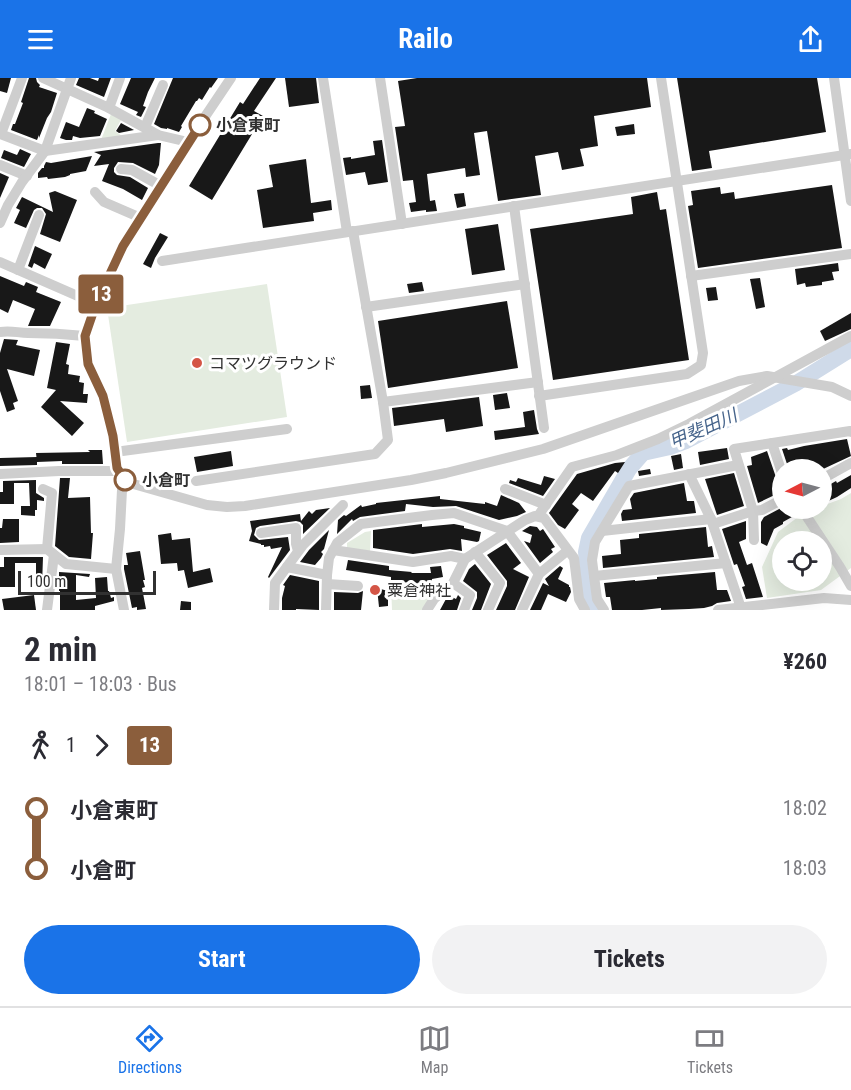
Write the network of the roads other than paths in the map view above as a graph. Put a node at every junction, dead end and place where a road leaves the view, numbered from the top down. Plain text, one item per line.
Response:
1 (22, 78) edge
2 (43, 78) edge
3 (120, 78) edge
4 (231, 78) edge
5 (323, 78) edge
6 (380, 78) edge
7 (661, 78) edge
8 (834, 78) edge
9 (69, 83) edge
10 (164, 85) dead end
11 (109, 108) junction
12 (145, 128) junction
13 (1, 134) edge
14 (158, 135) junction
15 (188, 142) junction
16 (45, 151) junction
17 (848, 154) edge
18 (0, 165) edge
19 (121, 169) dead end
20 (27, 176) junction
21 (676, 181) junction
22 (161, 186) junction
23 (95, 193) dead end
24 (851, 201) edge
25 (4, 204) edge
26 (514, 206) junction
27 (39, 215) dead end
28 (141, 218) junction
29 (0, 223) edge
30 (402, 224) junction
31 (350, 232) junction
32 (851, 254) edge
33 (162, 261) dead end
34 (0, 262) edge
35 (18, 270) junction
36 (691, 276) junction
37 (525, 284) junction
38 (96, 304) junction
39 (366, 307) junction
40 (0, 332) edge
41 (85, 336) junction
42 (851, 336) edge
43 (775, 378) junction
44 (538, 382) junction
45 (540, 396) junction
46 (851, 396) edge
47 (383, 402) junction
48 (544, 428) dead end
49 (287, 429) dead end
50 (851, 432) edge
51 (772, 443) junction
52 (115, 452) junction
53 (777, 459) edge
54 (851, 463) edge
55 (738, 465) junction
56 (832, 473) edge
57 (0, 474) edge
58 (690, 474) junction
59 (122, 476) junction
60 (196, 481) dead end
61 (43, 489) dead end
62 (505, 489) dead end
63 (344, 505) dead end
64 (546, 505) junction
65 (772, 505) edge
66 (753, 511) junction
67 (538, 516) junction
68 (808, 519) edge
69 (712, 521) junction
70 (507, 531) junction
71 (602, 531) junction
72 (261, 533) dead end
73 (754, 540) dead end
74 (0, 550) edge
75 (333, 550) junction
76 (298, 551) junction
77 (567, 551) junction
78 (50, 552) junction
79 (475, 552) junction
80 (465, 559) junction
81 (726, 563) junction
82 (287, 567) junction
83 (116, 569) junction
84 (539, 574) junction
85 (594, 576) junction
86 (327, 580) junction
87 (453, 584) junction
88 (358, 586) dead end
89 (851, 586) edge
90 (851, 600) edge
91 (576, 605) edge
92 (783, 607) edge
93 (741, 608) junction
94 (47, 610) edge
95 (124, 610) edge
96 (274, 610) edge
97 (326, 610) edge
98 (427, 610) edge
99 (464, 610) edge
100 (488, 610) edge
101 (522, 610) edge
102 (585, 610) edge
103 (604, 610) edge
104 (718, 610) edge

1 - 13 street
2 - 9 street
3 - 11 street
4 - 15 street
5 - 31 street
6 - 30 street
7 - 21 street
8 - 17 street
9 - 11 street
9 - 16 street
10 - 12 street
11 - 12 street
12 - 14 street
13 - 16 street
14 - 15 street
14 - 16 street
15 - 22 street
16 - 20 street
17 - 21 street
17 - 24 street
18 - 20 street
19 - 22 street
20 - 25 street
21 - 26 street
21 - 36 street
22 - 28 street
23 - 28 street
25 - 29 street
26 - 30 street
26 - 37 street
27 - 35 street
28 - 38 street
30 - 31 street
31 - 33 street
31 - 39 street
32 - 36 street
34 - 35 street
35 - 38 street
36 - 45 street
37 - 39 street
37 - 44 street
38 - 41 street
39 - 47 street
40 - 41 street
41 - 52 street
42 - 43 street
43 - 46 street
43 - 59 street
43 - 64 street
44 - 45 street
44 - 47 street
45 - 48 street
47 - 60 street
49 - 52 street
50 - 51 street
51 - 53 street
51 - 55 street
52 - 59 street
54 - 56 street
55 - 58 street
55 - 66 street
57 - 59 street
58 - 69 street
58 - 71 street
59 - 83 street
61 - 78 street
62 - 64 street
63 - 76 street
64 - 67 street
65 - 66 street
66 - 69 street
66 - 73 street
67 - 70 street
67 - 77 street
68 - 89 street
69 - 71 street
69 - 81 street
70 - 75 street
70 - 79 street
70 - 84 street
71 - 85 street
72 - 76 street
74 - 78 street
75 - 80 street
75 - 86 street
76 - 82 street
77 - 84 street
77 - 91 street
78 - 83 street
78 - 94 street
79 - 80 street
79 - 100 street
80 - 87 street
81 - 85 street
81 - 93 street
82 - 86 street
82 - 96 street
83 - 95 street
84 - 101 street
85 - 103 street
86 - 88 street
86 - 97 street
87 - 98 street
87 - 99 street
90 - 92 street
91 - 102 street
92 - 93 street
93 - 104 street

